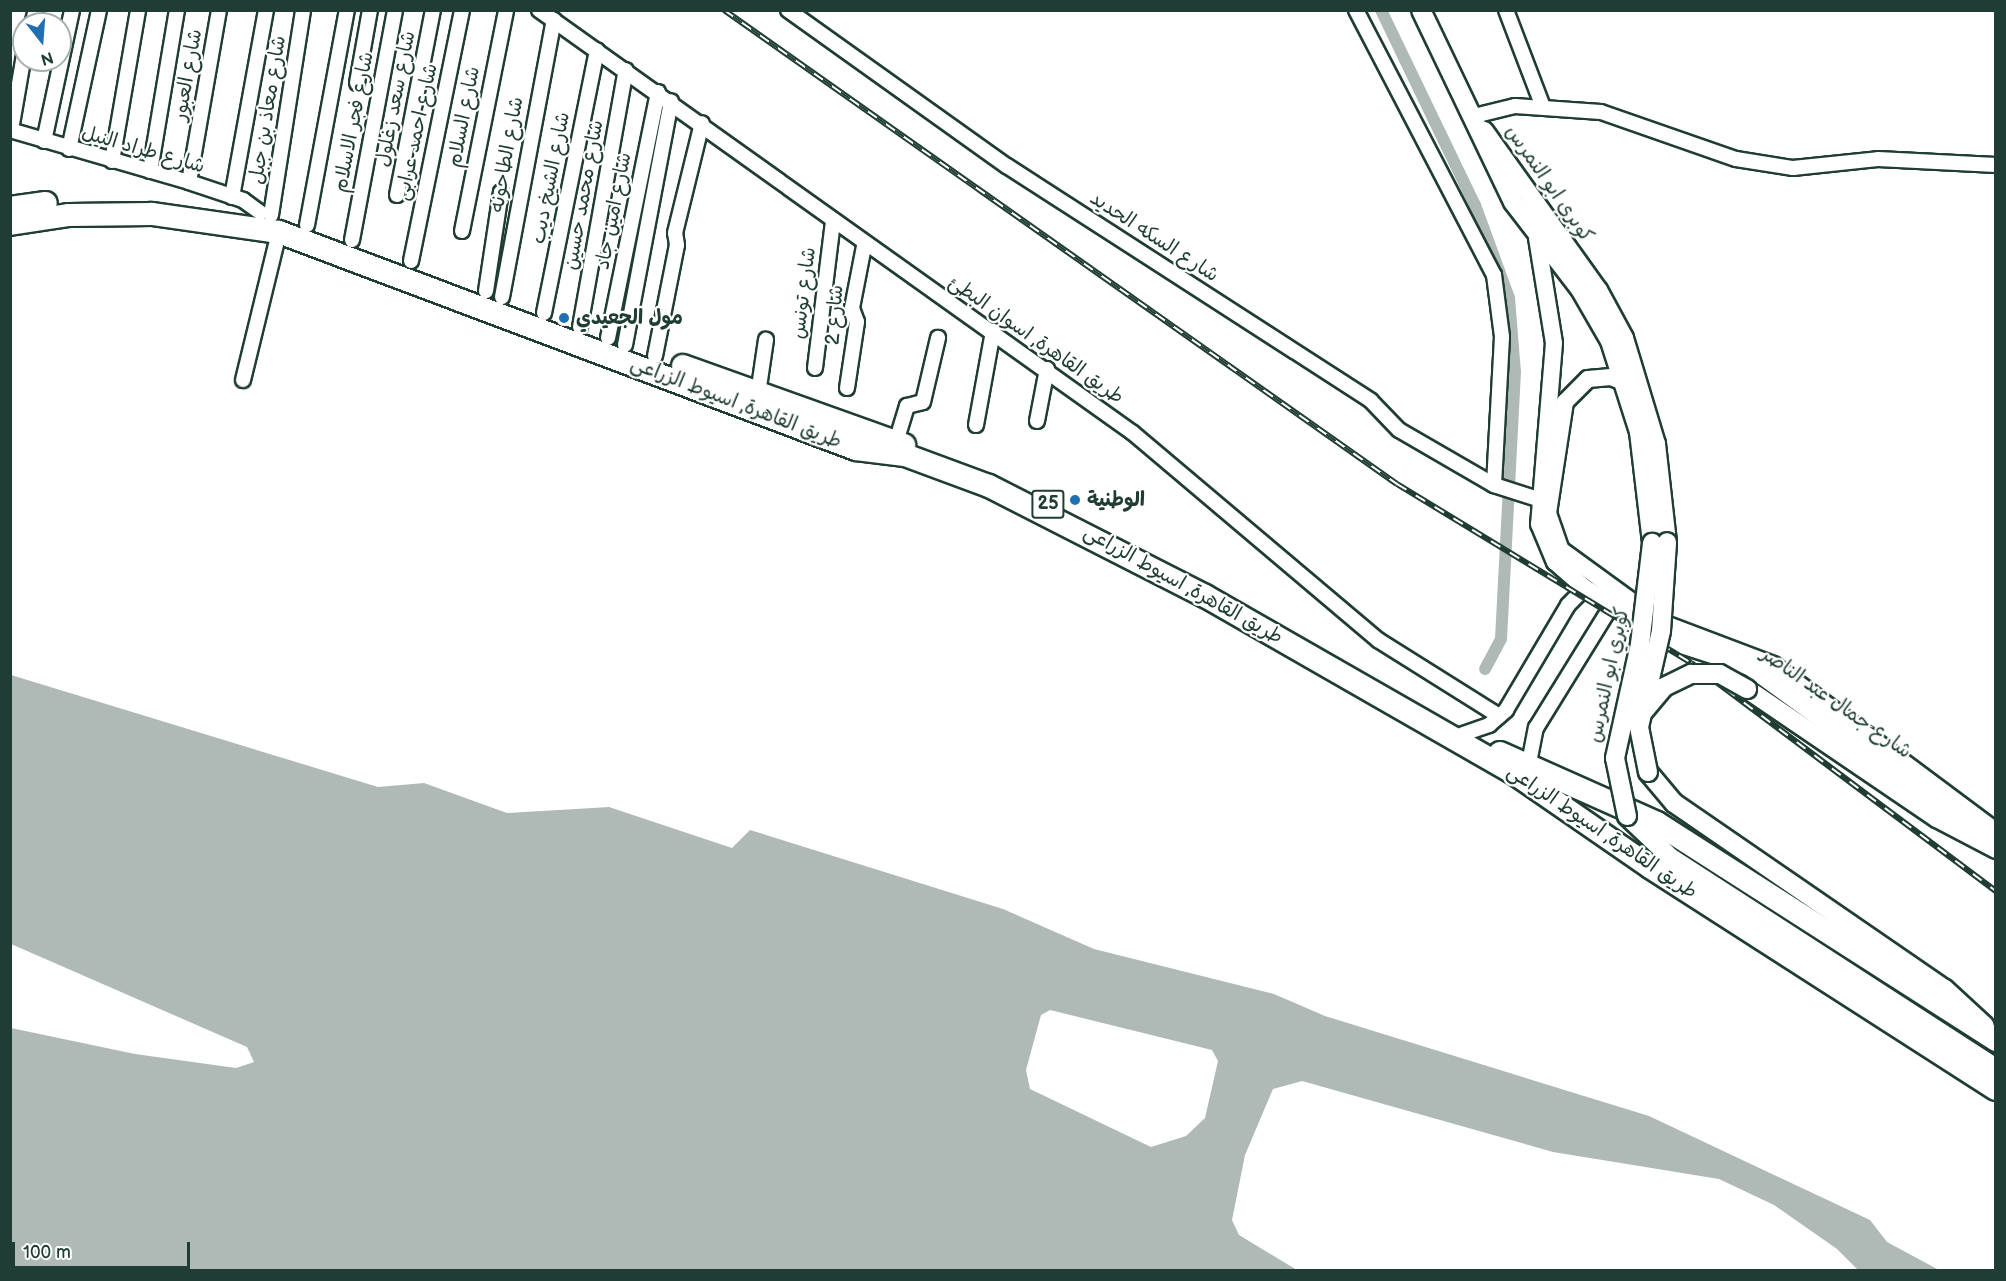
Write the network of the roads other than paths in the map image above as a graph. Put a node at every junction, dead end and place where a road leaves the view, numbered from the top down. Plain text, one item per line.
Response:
1 (72, 10) edge
2 (99, 10) edge
3 (138, 10) edge
4 (177, 10) edge
5 (219, 10) edge
6 (266, 10) edge
7 (303, 10) edge
8 (347, 10) edge
9 (370, 10) edge
10 (395, 10) edge
11 (433, 10) edge
12 (462, 10) edge
13 (506, 10) edge
14 (539, 10) edge
15 (788, 10) edge
16 (1356, 10) edge
17 (1421, 10) edge
18 (1506, 10) edge
19 (554, 20) junction
20 (597, 50) junction
21 (626, 70) junction
22 (21, 72) edge
23 (357, 83) dead end
24 (658, 92) junction
25 (671, 101) junction
26 (1543, 107) junction
27 (1477, 122) junction
28 (702, 123) junction
29 (11, 130) edge
30 (44, 141) junction
31 (69, 149) junction
32 (112, 161) junction
33 (1995, 165) edge
34 (150, 171) junction
35 (189, 182) junction
36 (501, 192) dead end
37 (398, 195) dead end
38 (232, 197) junction
39 (10, 208) edge
40 (270, 220) junction
41 (833, 222) junction
42 (10, 224) edge
43 (307, 225) junction
44 (462, 231) dead end
45 (1536, 238) junction
46 (352, 240) junction
47 (864, 246) junction
48 (411, 261) junction
49 (494, 294) junction
50 (544, 313) junction
51 (580, 327) junction
52 (993, 331) junction
53 (938, 338) dead end
54 (766, 340) dead end
55 (616, 341) junction
56 (655, 356) junction
57 (815, 368) dead end
58 (1047, 369) junction
59 (243, 380) dead end
60 (1626, 383) junction
61 (847, 388) dead end
62 (758, 393) junction
63 (1037, 420) dead end
64 (976, 425) dead end
65 (896, 442) junction
66 (1498, 487) junction
67 (1531, 497) junction
68 (1659, 542) junction
69 (1585, 588) junction
70 (1612, 604) junction
71 (1641, 715) junction
72 (1499, 716) junction
73 (1463, 734) junction
74 (1529, 763) junction
75 (1995, 831) edge
76 (1995, 848) edge
77 (1995, 1040) edge
78 (1995, 1068) edge
79 (1995, 1089) edge

1 - 30 street
2 - 31 street
3 - 32 street
4 - 34 street
5 - 35 street, شارع العبور
6 - 38 street
7 - 40 street, شارع معاذ بن جبل
8 - 43 street
9 - 23 street
10 - 46 street, شارع فجر الاسلام
11 - 37 street, شارع سعد زغلول
12 - 48 street, شارع احمد عرابى
13 - 44 street, شارع السلام
14 - 19 street, طريق القاهرة, اسوان البطئ
15 - 66 street, شارع السكه الحديد
16 - 66 street
17 - 27 main road
18 - 26 street
19 - 20 street, طريق القاهرة, اسوان البطئ
19 - 49 street, شارع الطاحونه
20 - 21 street, طريق القاهرة, اسوان البطئ
20 - 50 street, شارع الشيخ ديب
21 - 24 street, طريق القاهرة, اسوان البطئ
21 - 51 street, شارع محمد حسين
22 - 29 street
24 - 25 street, طريق القاهرة, اسوان البطئ
24 - 55 street, شارع امين جاد
25 - 28 street, طريق القاهرة, اسوان البطئ
25 - 55 street
26 - 27 street
26 - 33 street
27 - 45 main road, كوبري ابو النمرس
27 - 68 main road, كوبري ابو النمرس
28 - 41 street, طريق القاهرة, اسوان البطئ
28 - 56 street
29 - 30 street, شارع طراد النيل
30 - 31 street, شارع طراد النيل
31 - 32 street, شارع طراد النيل
32 - 34 street, شارع طراد النيل
34 - 35 street, شارع طراد النيل
35 - 38 street, شارع طراد النيل
36 - 49 street
38 - 40 street, شارع طراد النيل
39 - 40 highway, طريق القاهرة, اسيوط الزراعى / 25
40 - 42 highway, طريق القاهرة, اسيوط الزراعى / 25
40 - 43 highway, طريق القاهرة, اسيوط الزراعى / 25
40 - 59 street, شارع معاذ بن جبل
40 - 79 highway, طريق القاهرة, اسيوط الزراعى / 25
41 - 47 street, طريق القاهرة, اسوان البطئ
41 - 57 street, شارع تونس
43 - 46 highway, طريق القاهرة, اسيوط الزراعى / 25
45 - 60 main road, كوبري ابو النمرس
45 - 67 street, شارع جمال عبد الناصر
46 - 48 highway, طريق القاهرة, اسيوط الزراعى / 25
47 - 52 street, طريق القاهرة, اسوان البطئ
47 - 61 street, شارع 2
48 - 49 highway, طريق القاهرة, اسيوط الزراعى / 25
49 - 50 highway, طريق القاهرة, اسيوط الزراعى / 25
50 - 51 highway, طريق القاهرة, اسيوط الزراعى / 25
51 - 55 highway, طريق القاهرة, اسيوط الزراعى / 25
52 - 58 street, طريق القاهرة, اسوان البطئ
52 - 64 street
53 - 65 street
54 - 62 street
55 - 56 highway, طريق القاهرة, اسيوط الزراعى / 25
56 - 62 highway, طريق القاهرة, اسيوط الزراعى / 25
58 - 63 street
58 - 72 street, طريق القاهرة, اسوان البطئ
60 - 68 main road, كوبري ابو النمرس
60 - 75 street, شارع جمال عبد الناصر
62 - 65 highway, طريق القاهرة, اسيوط الزراعى / 25
65 - 73 highway, طريق القاهرة, اسيوط الزراعى / 25
66 - 67 street, شارع السكه الحديد
67 - 69 street, شارع جمال عبد الناصر
68 - 71 main road, كوبري ابو النمرس, bridge
68 - 78 main road, كوبري ابو النمرس, bridge
69 - 70 street, شارع جمال عبد الناصر
69 - 72 street
70 - 74 street
70 - 76 street, شارع جمال عبد الناصر
71 - 76 main road, bridge
71 - 77 main road, كوبري ابو النمرس, bridge
72 - 73 street
73 - 74 highway, طريق القاهرة, اسيوط الزراعى / 25
74 - 77 highway, طريق القاهرة, اسيوط الزراعى / 25

